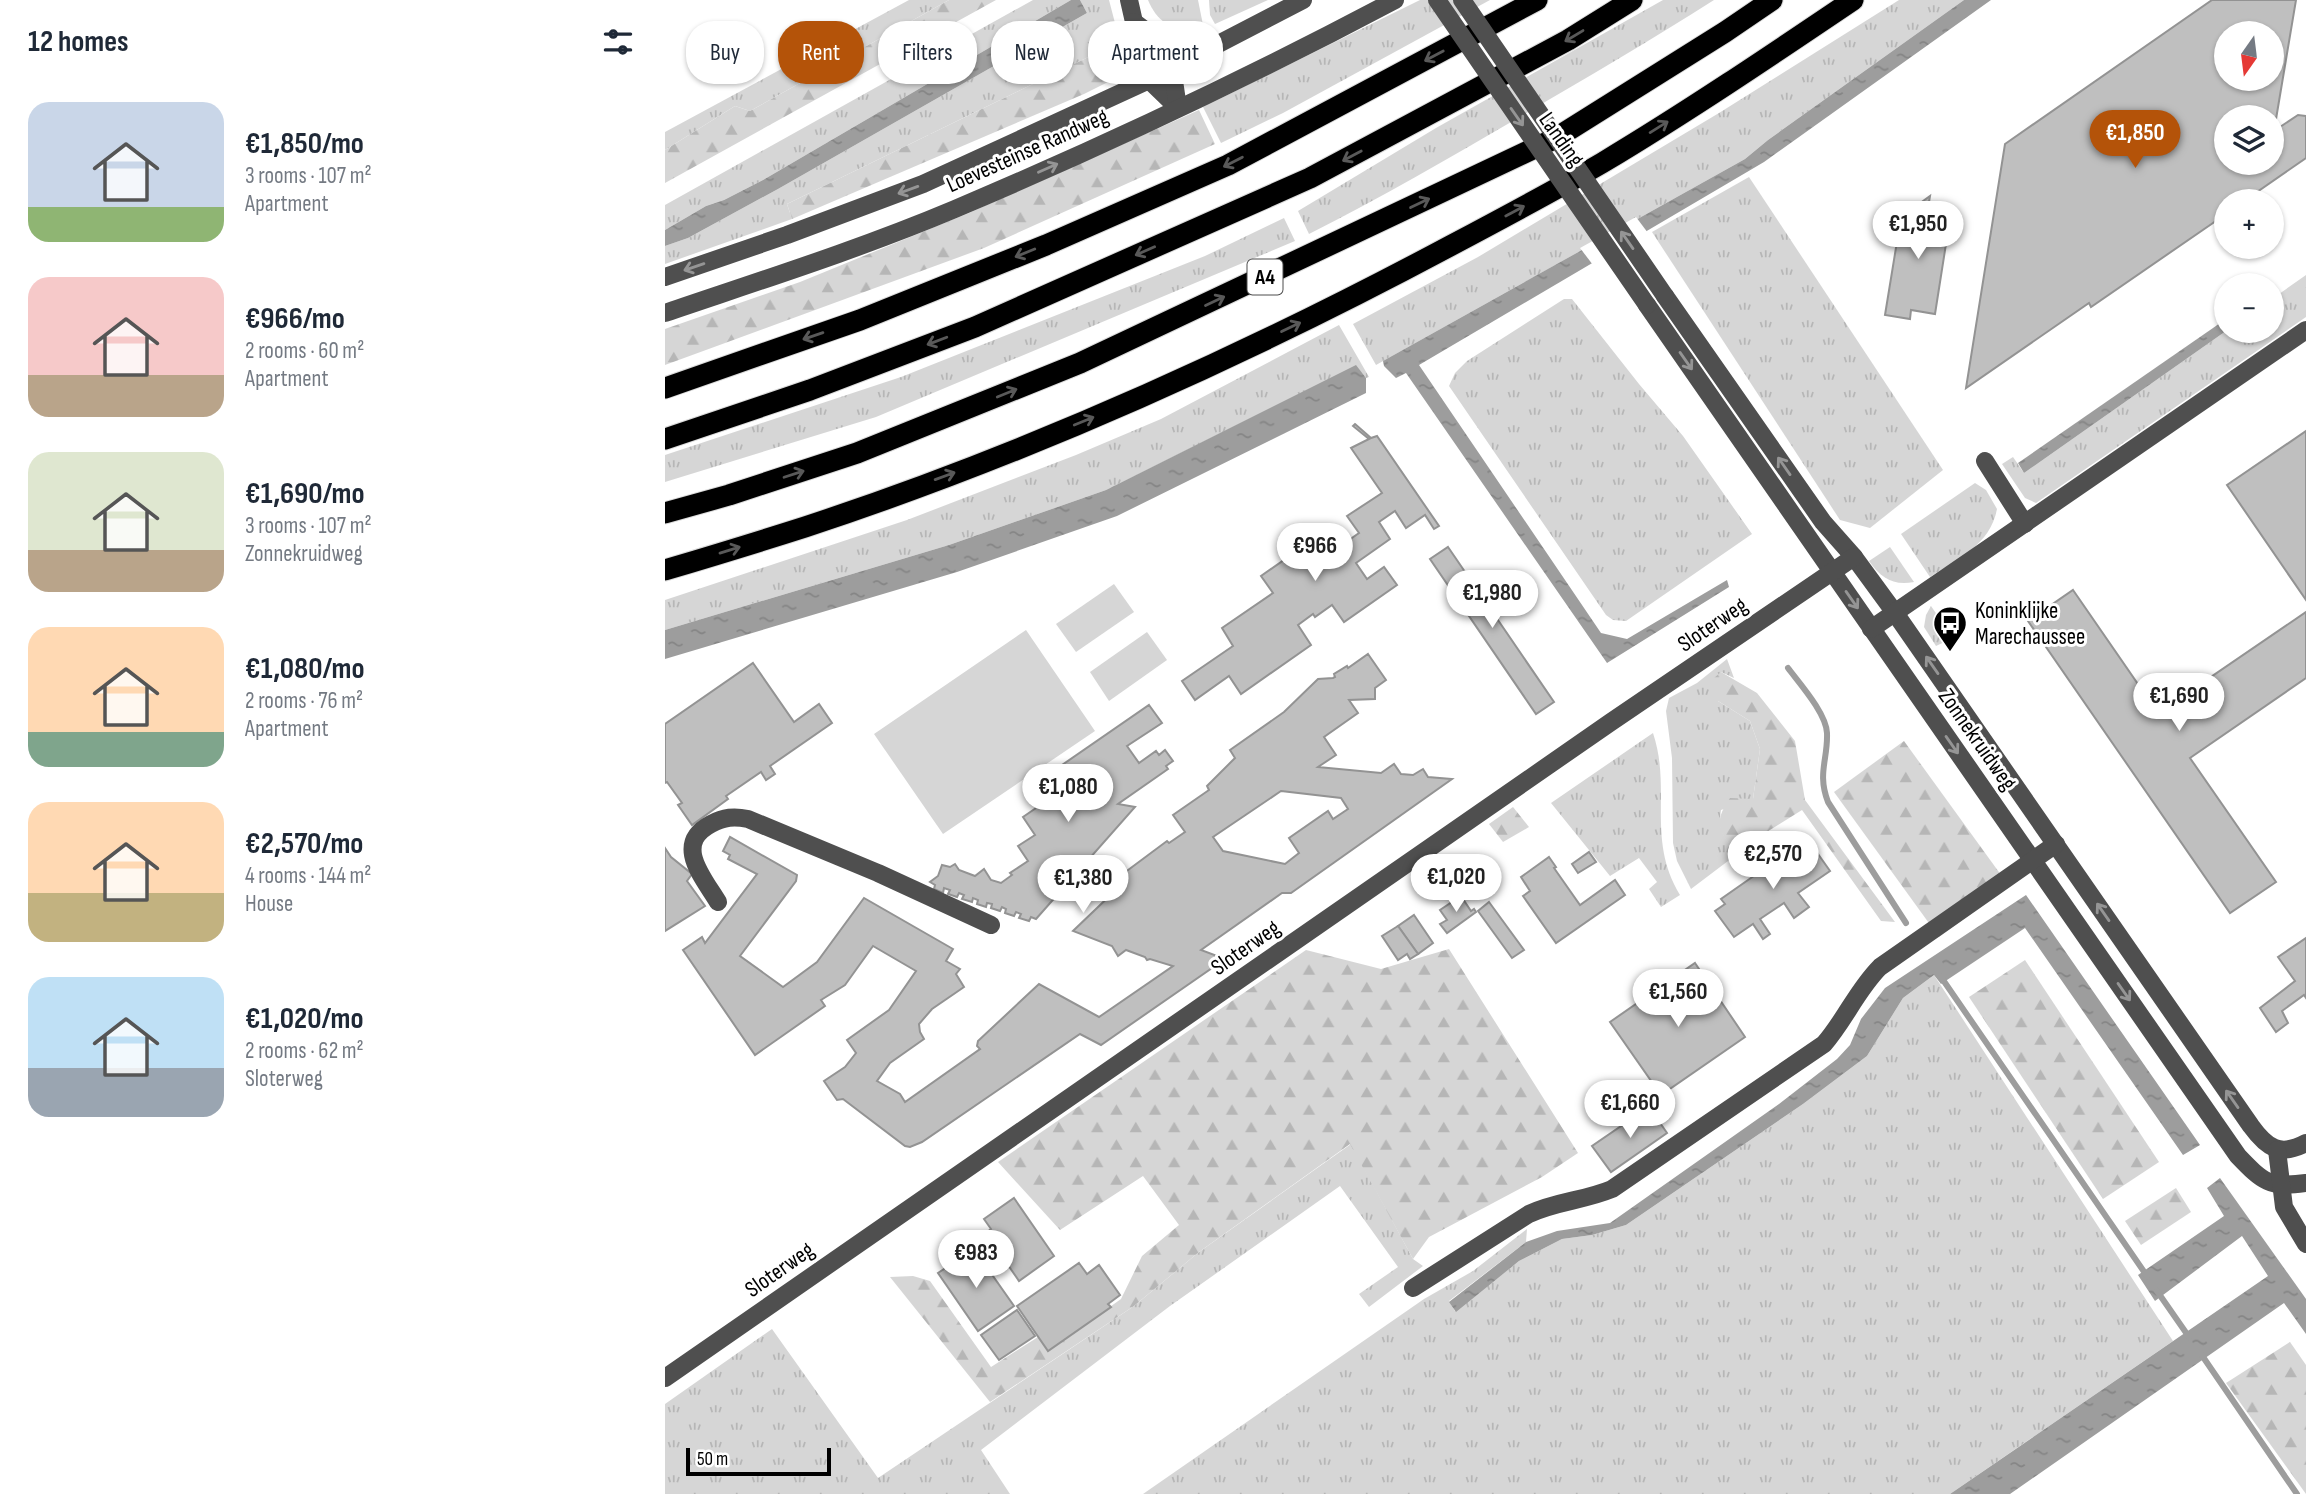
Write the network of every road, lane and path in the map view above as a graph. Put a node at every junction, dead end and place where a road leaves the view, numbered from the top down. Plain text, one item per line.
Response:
1 (1129, 0) edge
2 (1303, 0) edge
3 (1395, 0) edge
4 (1437, 0) edge
5 (1462, 0) edge
6 (1537, 0) edge
7 (1632, 0) edge
8 (1772, 0) edge
9 (1853, 0) edge
10 (1134, 21) edge
11 (1223, 41) edge
12 (1140, 84) edge
13 (1153, 84) edge
14 (1174, 84) edge
15 (1178, 108) junction
16 (665, 277) edge
17 (1665, 296) joint
18 (1647, 305) joint
19 (665, 313) edge
20 (2306, 330) edge
21 (665, 388) edge
22 (665, 439) edge
23 (1985, 461) dead end
24 (665, 513) edge
25 (2025, 524) junction
26 (1854, 557) junction
27 (665, 570) edge
28 (1832, 572) junction
29 (1895, 612) junction
30 (1871, 629) junction
31 (2056, 844) junction
32 (2033, 861) junction
33 (718, 902) dead end
34 (991, 925) dead end
35 (2306, 1143) edge
36 (2277, 1150) junction
37 (2306, 1183) edge
38 (2281, 1186) junction
39 (2306, 1244) edge
40 (1413, 1288) dead end
41 (665, 1378) edge

1 - 10 street
2 - 11 street, Loevesteinse Randweg
3 - 15 street, Loevesteinse Randweg
4 -> 18 street, Landing, bridge
17 -> 5 street, Landing, bridge
6 -> 21 highway
7 -> 22 highway
24 -> 8 highway, A4
27 -> 9 highway, A4
12 -> 16 street, Loevesteinse Randweg
13 - 15 street
14 - 15 street
19 -> 15 street, Loevesteinse Randweg
26 -> 17 street, Zonnekruidweg
18 -> 28 street, Zonnekruidweg
20 - 25 street
23 - 25 street
25 - 29 street
26 - 28 street, Sloterweg
26 - 29 street, Zonnekruidweg
28 -> 30 street, Zonnekruidweg
28 - 41 street, Sloterweg
29 - 30 street
31 -> 29 street, Zonnekruidweg
30 -> 32 street, Zonnekruidweg
31 - 32 street
36 -> 31 street, Zonnekruidweg
32 -> 38 street, Zonnekruidweg
32 - 40 street
33 - 34 street
35 - 36 street
36 - 38 street
37 - 38 street
38 - 39 street

